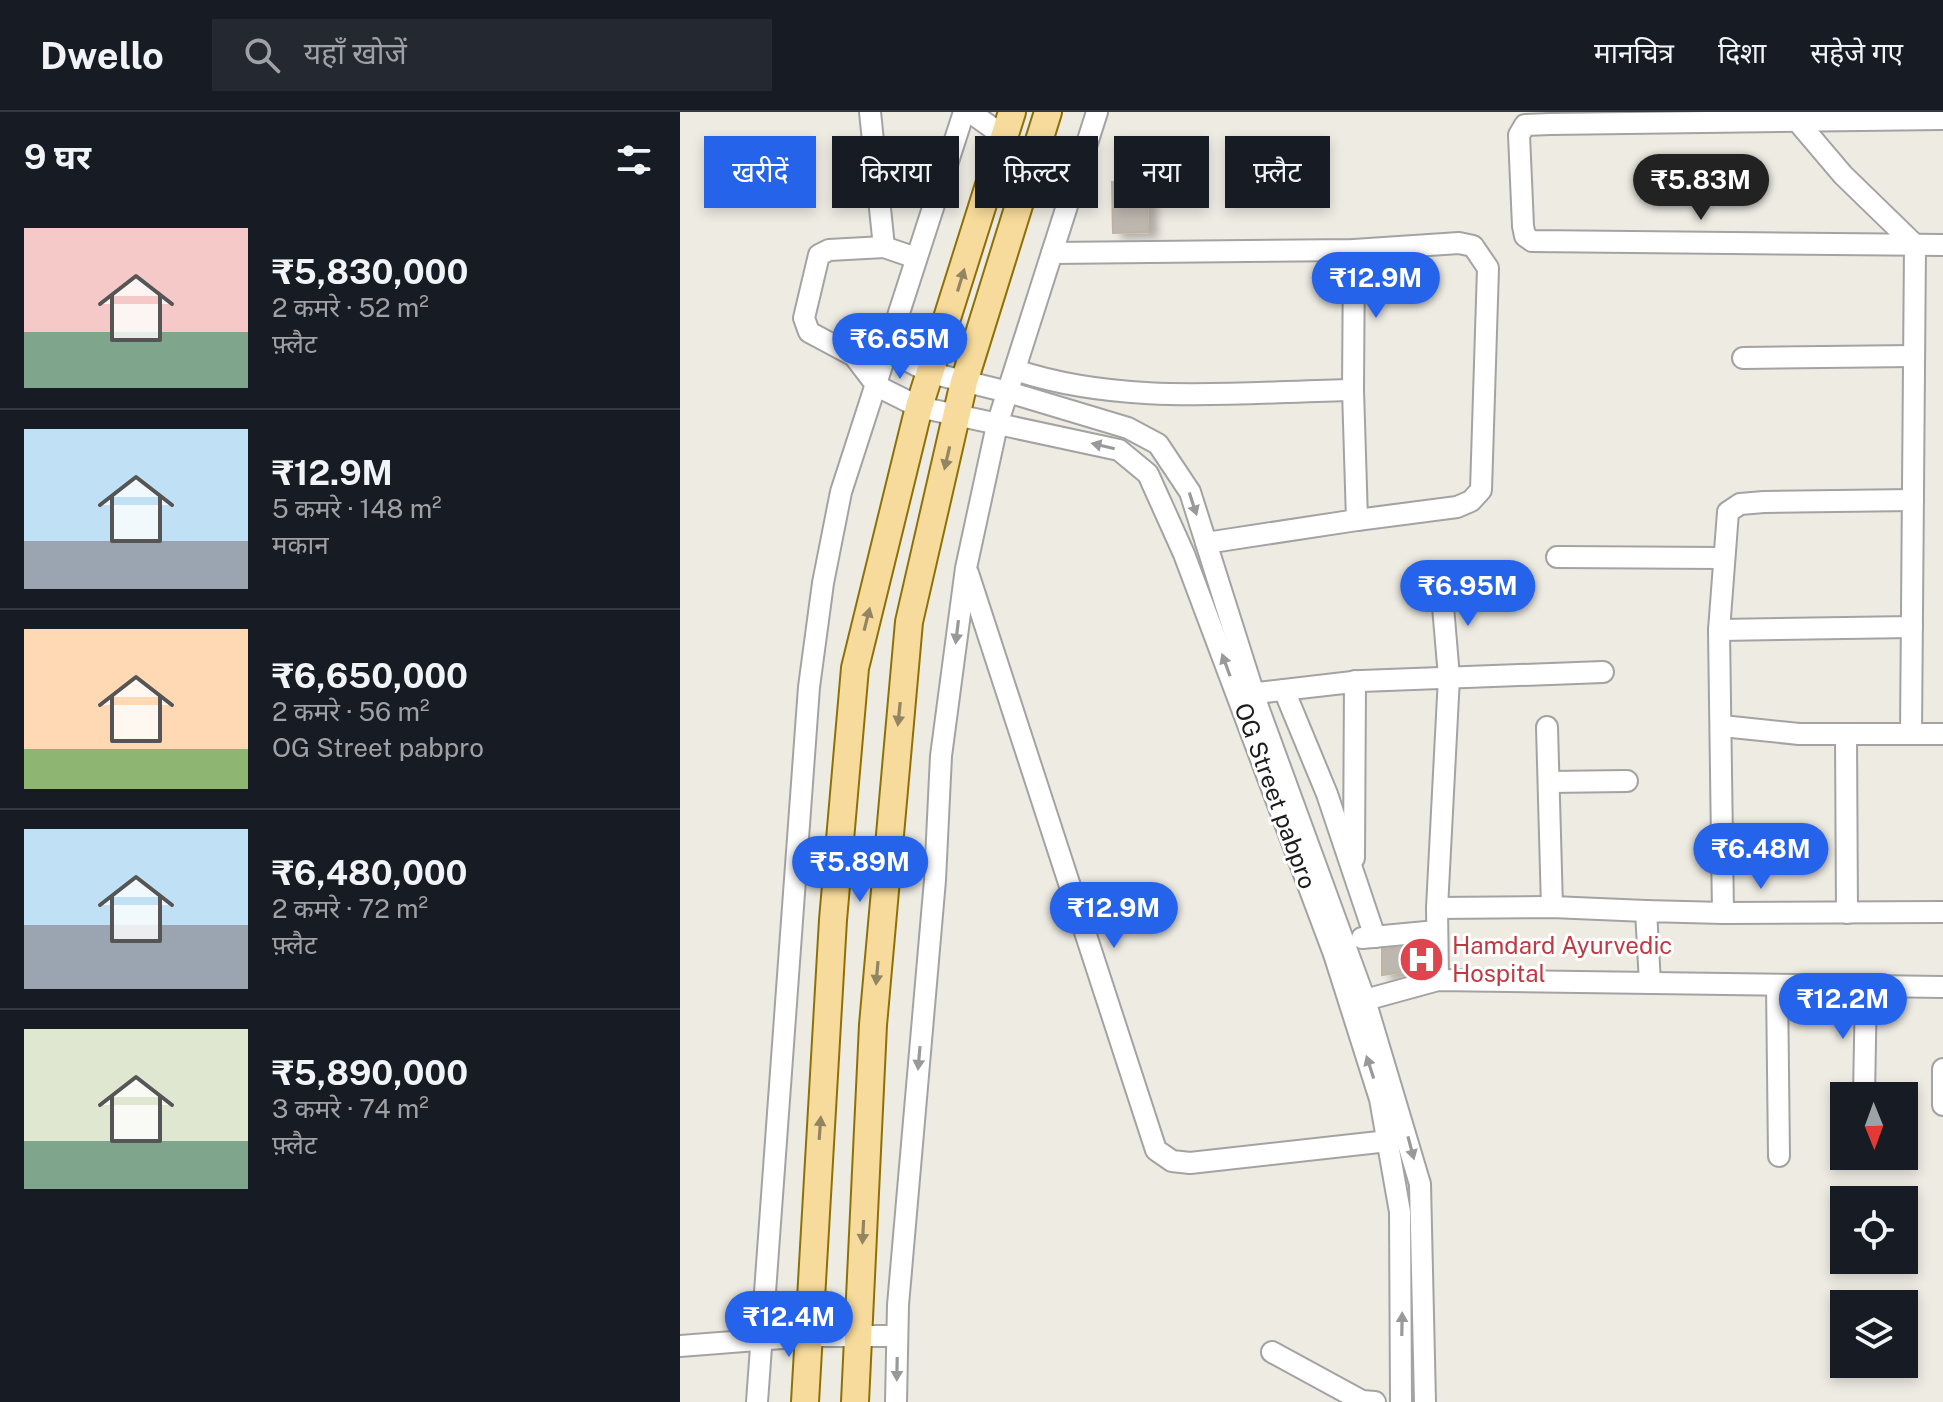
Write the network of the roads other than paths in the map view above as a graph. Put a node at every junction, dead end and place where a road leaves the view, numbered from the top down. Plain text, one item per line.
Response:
1 (870, 112) edge
2 (967, 112) edge
3 (1048, 112) edge
4 (1097, 112) edge
5 (1798, 117) edge
6 (1606, 118) edge
7 (1943, 119) edge
8 (1008, 124) edge
9 (1915, 245) junction
10 (1943, 245) edge
11 (884, 247) junction
12 (1354, 250) junction
13 (1052, 253) junction
14 (916, 258) junction
15 (889, 351) junction
16 (854, 356) junction
17 (1914, 356) junction
18 (1743, 358) dead end
19 (1015, 370) junction
20 (931, 373) junction
21 (964, 382) junction
22 (877, 386) junction
23 (1353, 390) junction
24 (1008, 392) junction
25 (919, 407) junction
26 (957, 415) junction
27 (997, 425) junction
28 (1913, 500) junction
29 (1357, 520) junction
30 (1206, 543) junction
31 (1557, 557) dead end
32 (1722, 558) junction
33 (966, 568) junction
34 (1441, 583) dead end
35 (1912, 627) junction
36 (1719, 630) junction
37 (1603, 672) dead end
38 (1449, 677) junction
39 (1355, 681) junction
40 (1284, 690) junction
41 (1245, 694) junction
42 (1722, 726) junction
43 (1547, 727) dead end
44 (1846, 734) junction
45 (1911, 734) junction
46 (1943, 734) edge
47 (1627, 781) dead end
48 (1549, 782) junction
49 (1354, 874) junction
50 (1552, 907) junction
51 (1437, 908) junction
52 (1646, 911) junction
53 (1943, 912) edge
54 (1723, 913) junction
55 (1847, 913) junction
56 (1437, 931) junction
57 (1375, 937) junction
58 (1345, 940) junction
59 (1438, 980) junction
60 (1650, 983) junction
61 (1777, 985) junction
62 (1866, 987) junction
63 (1943, 987) edge
64 (1365, 1000) junction
65 (1943, 1069) edge
66 (1864, 1082) edge
67 (1943, 1105) edge
68 (1388, 1141) junction
69 (1779, 1156) dead end
70 (808, 1336) junction
71 (858, 1336) junction
72 (897, 1336) junction
73 (760, 1339) junction
74 (680, 1346) edge
75 (1272, 1352) dead end
76 (757, 1402) edge
77 (805, 1402) edge
78 (855, 1402) edge
79 (896, 1402) edge
80 (1375, 1402) edge
81 (1401, 1402) edge
82 (1425, 1402) edge

1 - 11 street
2 - 8 street
2 - 14 street
3 - 21 main road
4 - 13 street
5 - 6 street
5 - 7 street
5 - 9 street
6 - 9 street
20 -> 8 main road
9 - 10 street
9 - 17 street
11 - 14 street
11 - 16 street
12 - 13 street
12 - 23 street
12 - 29 street
13 - 19 street
14 - 15 street
15 - 16 street
15 - 20 street, OG Street pabpro
15 - 22 street
16 - 22 street
17 - 18 street
17 - 28 street
19 - 23 street
19 - 24 street
20 - 21 street, OG Street pabpro
20 - 25 main road
21 - 24 street, OG Street pabpro
21 - 26 main road
22 - 25 street, OG Street pabpro
22 - 73 street
23 - 29 street
24 - 27 street
24 -> 30 street, OG Street pabpro
25 - 26 street, OG Street pabpro
70 -> 25 main road
26 - 27 street, OG Street pabpro
26 -> 71 main road
27 - 33 street
41 -> 27 street, OG Street pabpro
28 - 32 street
28 - 35 street
29 - 30 street
30 - 41 street, OG Street pabpro
31 - 32 street
32 - 36 street
33 - 68 street
33 -> 72 street
34 - 38 street
35 - 36 street
35 - 45 street
36 - 42 street
37 - 38 street
38 - 39 street
38 - 51 street
39 - 40 street
39 - 49 street
40 - 41 street
40 - 49 street
41 - 58 street, OG Street pabpro
68 -> 41 street, OG Street pabpro
42 - 44 street
42 - 54 street
43 - 48 street
44 - 45 street
44 - 55 street
45 - 46 street
47 - 48 street
48 - 50 street
49 - 57 street
50 - 51 street
50 - 52 street
51 - 56 street
52 - 54 street
52 - 60 street
53 - 55 street
54 - 55 street
56 - 57 street
56 - 59 street
57 - 58 street
58 - 64 street, OG Street pabpro
59 - 60 street
59 - 64 street
60 - 61 street
61 - 62 street
61 - 69 street
62 - 63 street
62 - 66 street
64 -> 82 street, OG Street pabpro
65 - 67 street
81 -> 68 street, OG Street pabpro
70 - 71 street
70 - 73 street
70 - 77 main road
71 - 72 street
71 - 78 main road
72 -> 79 street
73 - 74 street
73 - 76 street
75 - 80 street

